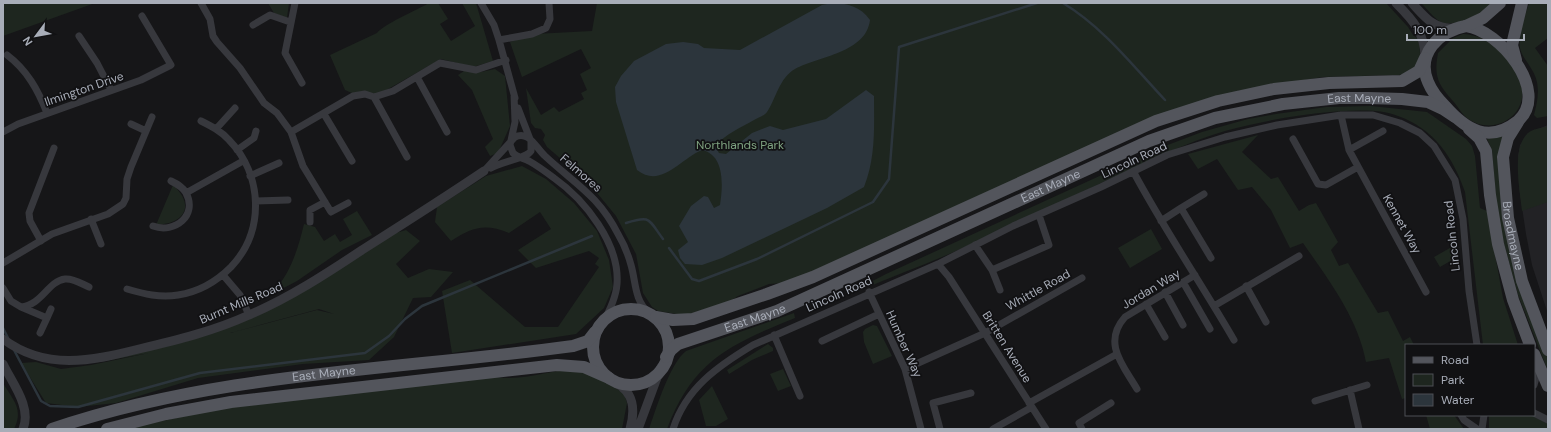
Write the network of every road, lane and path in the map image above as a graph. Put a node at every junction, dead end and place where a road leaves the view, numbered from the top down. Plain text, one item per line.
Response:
1 (201, 3) edge
2 (295, 3) edge
3 (481, 3) edge
4 (549, 3) edge
5 (1396, 3) edge
6 (1412, 3) edge
7 (1500, 3) edge
8 (1522, 3) edge
9 (142, 16) dead end
10 (290, 22) junction
11 (253, 25) dead end
12 (1462, 27) junction
13 (79, 36) dead end
14 (499, 40) junction
15 (7, 55) dead end
16 (1425, 58) junction
17 (506, 60) junction
18 (1517, 62) junction
19 (417, 77) junction
20 (302, 83) dead end
21 (111, 90) junction
22 (514, 94) junction
23 (374, 97) junction
24 (235, 108) dead end
25 (47, 113) junction
26 (324, 114) junction
27 (1341, 115) junction
28 (152, 117) dead end
29 (1455, 117) junction
30 (1520, 120) junction
31 (201, 121) dead end
32 (131, 124) dead end
33 (1466, 127) junction
34 (216, 129) junction
35 (146, 131) junction
36 (256, 131) dead end
37 (1383, 131) dead end
38 (3, 132) edge
39 (291, 132) junction
40 (447, 132) dead end
41 (1294, 139) dead end
42 (531, 140) junction
43 (511, 142) junction
44 (54, 148) dead end
45 (237, 150) junction
46 (1350, 150) junction
47 (407, 157) dead end
48 (519, 157) junction
49 (352, 161) dead end
50 (243, 162) junction
51 (279, 164) dead end
52 (1358, 167) junction
53 (484, 171) junction
54 (1133, 171) junction
55 (250, 176) junction
56 (171, 181) dead end
57 (186, 193) junction
58 (1204, 194) dead end
59 (288, 200) dead end
60 (256, 201) junction
61 (325, 202) junction
62 (348, 203) dead end
63 (1181, 208) junction
64 (1038, 214) junction
65 (91, 220) junction
66 (310, 222) dead end
67 (1161, 222) junction
68 (153, 226) dead end
69 (41, 241) junction
70 (101, 244) dead end
71 (975, 245) junction
72 (1299, 256) dead end
73 (1211, 258) dead end
74 (3, 263) edge
75 (938, 264) junction
76 (992, 270) junction
77 (1195, 274) junction
78 (223, 275) junction
79 (1082, 278) dead end
80 (1183, 282) junction
81 (1246, 286) junction
82 (89, 287) dead end
83 (3, 288) edge
84 (127, 289) dead end
85 (1000, 290) dead end
86 (869, 292) junction
87 (1165, 292) junction
88 (1426, 292) dead end
89 (1146, 304) junction
90 (1214, 306) junction
91 (21, 307) junction
92 (51, 309) dead end
93 (879, 314) junction
94 (250, 315) junction
95 (652, 315) junction
96 (47, 318) junction
97 (1266, 322) dead end
98 (1183, 325) dead end
99 (599, 328) junction
100 (1210, 329) dead end
101 (40, 333) dead end
102 (985, 333) junction
103 (774, 335) junction
104 (1165, 337) dead end
105 (1234, 340) dead end
106 (7, 341) edge
107 (822, 341) dead end
108 (1477, 344) edge
109 (1529, 344) edge
110 (1548, 350) edge
111 (1117, 354) junction
112 (1535, 356) edge
113 (664, 362) junction
114 (3, 364) edge
115 (1535, 364) edge
116 (905, 368) junction
117 (613, 380) junction
118 (1535, 381) edge
119 (1367, 386) dead end
120 (1548, 386) edge
121 (1137, 389) dead end
122 (1350, 390) junction
123 (971, 393) dead end
124 (800, 396) dead end
125 (1315, 401) dead end
126 (1111, 403) dead end
127 (1031, 405) junction
128 (1535, 414) edge
129 (1462, 416) edge
130 (1484, 416) edge
131 (1548, 420) edge
132 (998, 428) edge
133 (23, 429) edge
134 (52, 429) edge
135 (107, 429) edge
136 (630, 429) edge
137 (638, 429) edge
138 (673, 429) edge
139 (921, 429) edge
140 (940, 429) edge
141 (1046, 429) edge
142 (1082, 429) edge
143 (1360, 429) edge
144 (1477, 429) edge
145 (1482, 429) edge

1 - 39 street
2 - 10 street
3 - 14 street, Felmores
4 - 14 street
5 - 16 street
6 - 12 street
7 - 12 main road
8 - 18 main road
9 - 21 street, Ilmington Drive
10 - 11 street
10 - 20 street
12 - 16 main road
12 - 18 main road
13 - 21 street
14 - 17 street, Felmores
15 - 25 street
16 - 29 main road
16 - 95 main road, East Mayne
17 - 19 street
17 - 22 street, Felmores
18 - 30 main road
19 - 23 street
19 - 40 street
21 - 25 street, Ilmington Drive
22 - 42 street, Felmores
22 - 43 street, Felmores
23 - 26 street
23 - 47 street
24 - 34 street
25 - 38 street, Ilmington Drive
26 - 39 street
26 - 49 street
27 - 46 street, Kennet Way
27 - 54 street, Lincoln Road
27 - 108 street, Lincoln Road
28 - 35 street
29 - 33 main road
29 - 113 main road, East Mayne
30 - 33 main road
30 - 110 main road, Broadmayne
31 - 34 street
32 - 35 street
33 - 109 main road, Broadmayne
34 - 45 street
35 - 65 street
36 - 45 street
37 - 46 street
39 - 61 street
41 - 52 street
42 - 43 street
42 - 48 street
42 - 95 street, Felmores
43 - 48 street
43 - 53 street, Burnt Mills Road
44 - 69 street
45 - 50 street
46 - 52 street, Kennet Way
48 - 53 street, Burnt Mills Road
48 - 99 street, Felmores
50 - 55 street
50 - 57 street
51 - 55 street
52 - 88 street, Kennet Way
53 - 94 street, Burnt Mills Road
54 - 64 street, Lincoln Road
54 - 67 street, Jordan Way
55 - 60 street
56 - 57 street
57 - 68 street
58 - 63 street
59 - 60 street
60 - 78 street
61 - 62 street
61 - 66 street
63 - 67 street
63 - 73 street
64 - 71 street, Lincoln Road
64 - 76 street
65 - 69 street
65 - 70 street
67 - 77 street, Jordan Way
69 - 74 street
71 - 75 street, Lincoln Road
71 - 76 street
72 - 81 street
75 - 86 street, Lincoln Road
75 - 102 street, Britten Avenue
76 - 85 street
77 - 80 street, Jordan Way
77 - 90 street, Jordan Way
78 - 84 street
78 - 94 street
79 - 102 street, Whittle Road
80 - 87 street, Jordan Way
80 - 100 street
81 - 90 street
81 - 97 street
82 - 91 street
83 - 91 street
86 - 93 street, Humber Way
86 - 103 street, Lincoln Road
87 - 89 street, Jordan Way
87 - 98 street
89 - 104 street
89 - 111 street, Jordan Way
90 - 105 street, Jordan Way
91 - 96 street
92 - 96 street
93 - 107 street
93 - 116 street, Humber Way
94 - 106 street, Burnt Mills Road
95 - 99 main road
95 - 113 main road
96 - 101 street
99 - 117 main road
99 - 134 main road, East Mayne
102 - 116 street, Whittle Road
102 - 127 street, Britten Avenue
103 - 124 street
103 - 138 street, Lincoln Road
111 - 121 street, Jordan Way
111 - 127 street
112 - 120 main road
113 - 117 main road
113 - 137 street
114 - 133 street
115 - 118 street
116 - 139 street, Humber Way
117 - 135 main road, East Mayne
117 - 136 street
119 - 122 street
122 - 125 street
122 - 143 street
123 - 140 street
126 - 142 street
127 - 132 street
127 - 141 street, Britten Avenue
128 - 131 street
129 - 144 street
130 - 145 street

